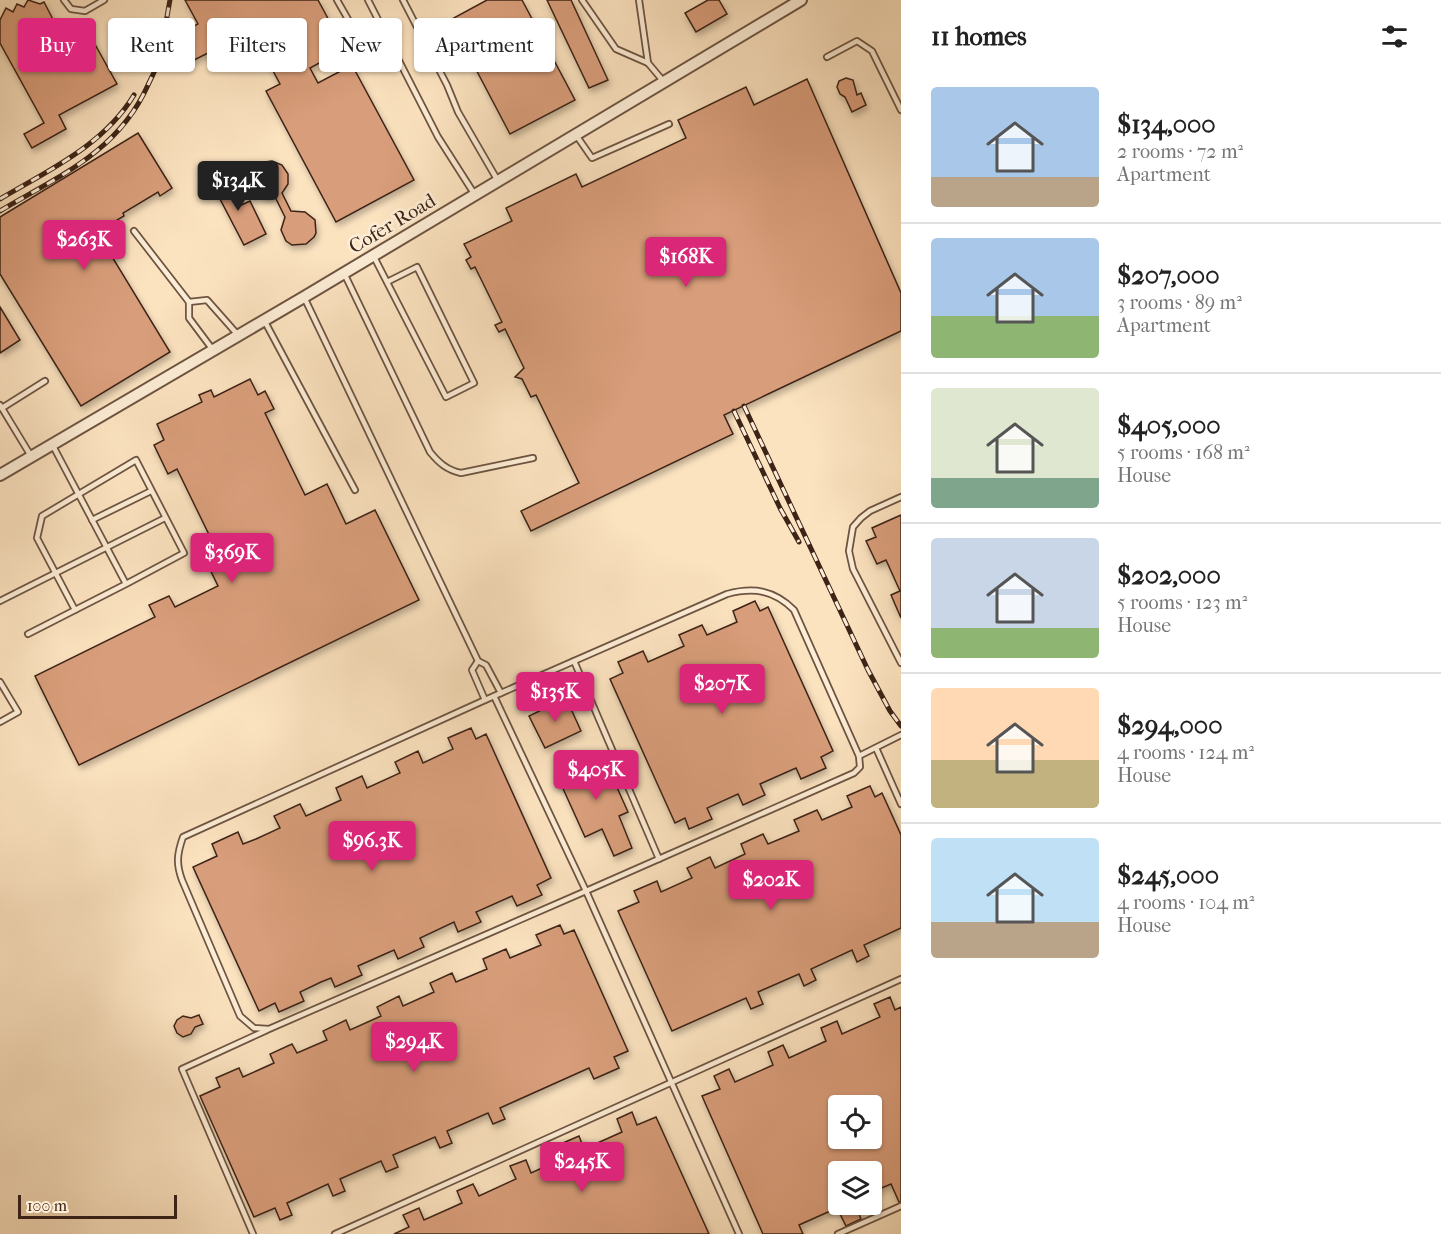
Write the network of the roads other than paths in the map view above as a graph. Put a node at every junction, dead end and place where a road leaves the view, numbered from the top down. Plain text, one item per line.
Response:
1 (64, 0) edge
2 (104, 0) edge
3 (338, 0) edge
4 (368, 0) edge
5 (403, 0) edge
6 (582, 0) edge
7 (639, 0) edge
8 (801, 0) edge
9 (348, 18) edge
10 (377, 18) edge
11 (827, 57) dead end
12 (648, 63) junction
13 (402, 67) edge
14 (664, 82) junction
15 (901, 110) edge
16 (669, 124) dead end
17 (576, 135) junction
18 (498, 181) junction
19 (475, 195) junction
20 (134, 231) dead end
21 (373, 255) junction
22 (344, 273) junction
23 (387, 282) junction
24 (304, 297) junction
25 (189, 302) junction
26 (264, 320) junction
27 (238, 335) junction
28 (213, 350) junction
29 (45, 381) dead end
30 (1, 406) edge
31 (52, 444) junction
32 (31, 456) junction
33 (533, 459) dead end
34 (0, 475) edge
35 (355, 490) dead end
36 (151, 491) junction
37 (78, 494) junction
38 (901, 497) edge
39 (165, 518) junction
40 (92, 520) junction
41 (106, 547) junction
42 (55, 573) junction
43 (126, 584) junction
44 (0, 601) edge
45 (75, 610) junction
46 (28, 634) dead end
47 (478, 661) junction
48 (574, 661) junction
49 (901, 663) edge
50 (0, 682) edge
51 (501, 693) junction
52 (494, 696) junction
53 (485, 700) junction
54 (0, 722) edge
55 (901, 735) edge
56 (876, 747) junction
57 (860, 756) junction
58 (901, 804) edge
59 (659, 860) junction
60 (586, 891) junction
61 (901, 979) edge
62 (269, 1029) junction
63 (671, 1083) junction
64 (901, 1206) edge
65 (253, 1234) edge
66 (335, 1234) edge
67 (739, 1234) edge
68 (838, 1234) edge

1 - 2 lane
3 - 9 lane
4 - 10 lane
5 - 18 lane
6 - 12 lane
7 - 12 lane
8 - 14 street, Cofer Road
11 - 15 lane
12 - 14 lane
13 - 19 lane
14 - 17 street, Cofer Road
16 - 17 lane
17 - 18 street, Cofer Road
18 - 19 street, Cofer Road
19 - 21 street, Cofer Road
20 - 25 lane
21 - 22 street, Cofer Road
21 - 23 lane
22 - 24 street, Cofer Road
22 - 33 lane
23 - 23 lane
24 - 26 street, Cofer Road
24 - 47 lane
25 - 27 lane
25 - 28 lane
26 - 27 street, Cofer Road
26 - 35 lane
27 - 28 street, Cofer Road
28 - 31 street, Cofer Road
29 - 30 lane
30 - 32 lane
31 - 32 street, Cofer Road
31 - 37 lane
32 - 34 street, Cofer Road
36 - 37 lane
36 - 39 lane
36 - 40 lane
37 - 40 lane
37 - 42 lane
38 - 49 lane
39 - 41 lane
39 - 43 lane
40 - 41 lane
41 - 42 lane
41 - 43 lane
42 - 44 lane
42 - 45 lane
43 - 45 lane
45 - 46 lane
47 - 51 lane
47 - 53 lane
48 - 51 lane
48 - 57 lane
48 - 59 lane
50 - 54 lane
51 - 52 lane
52 - 53 lane
52 - 60 lane
53 - 62 lane
55 - 56 lane
56 - 57 lane
56 - 58 lane
57 - 59 lane
59 - 60 lane
60 - 62 lane
60 - 63 lane
61 - 63 lane
62 - 65 lane
63 - 66 lane
63 - 67 lane
64 - 68 lane

